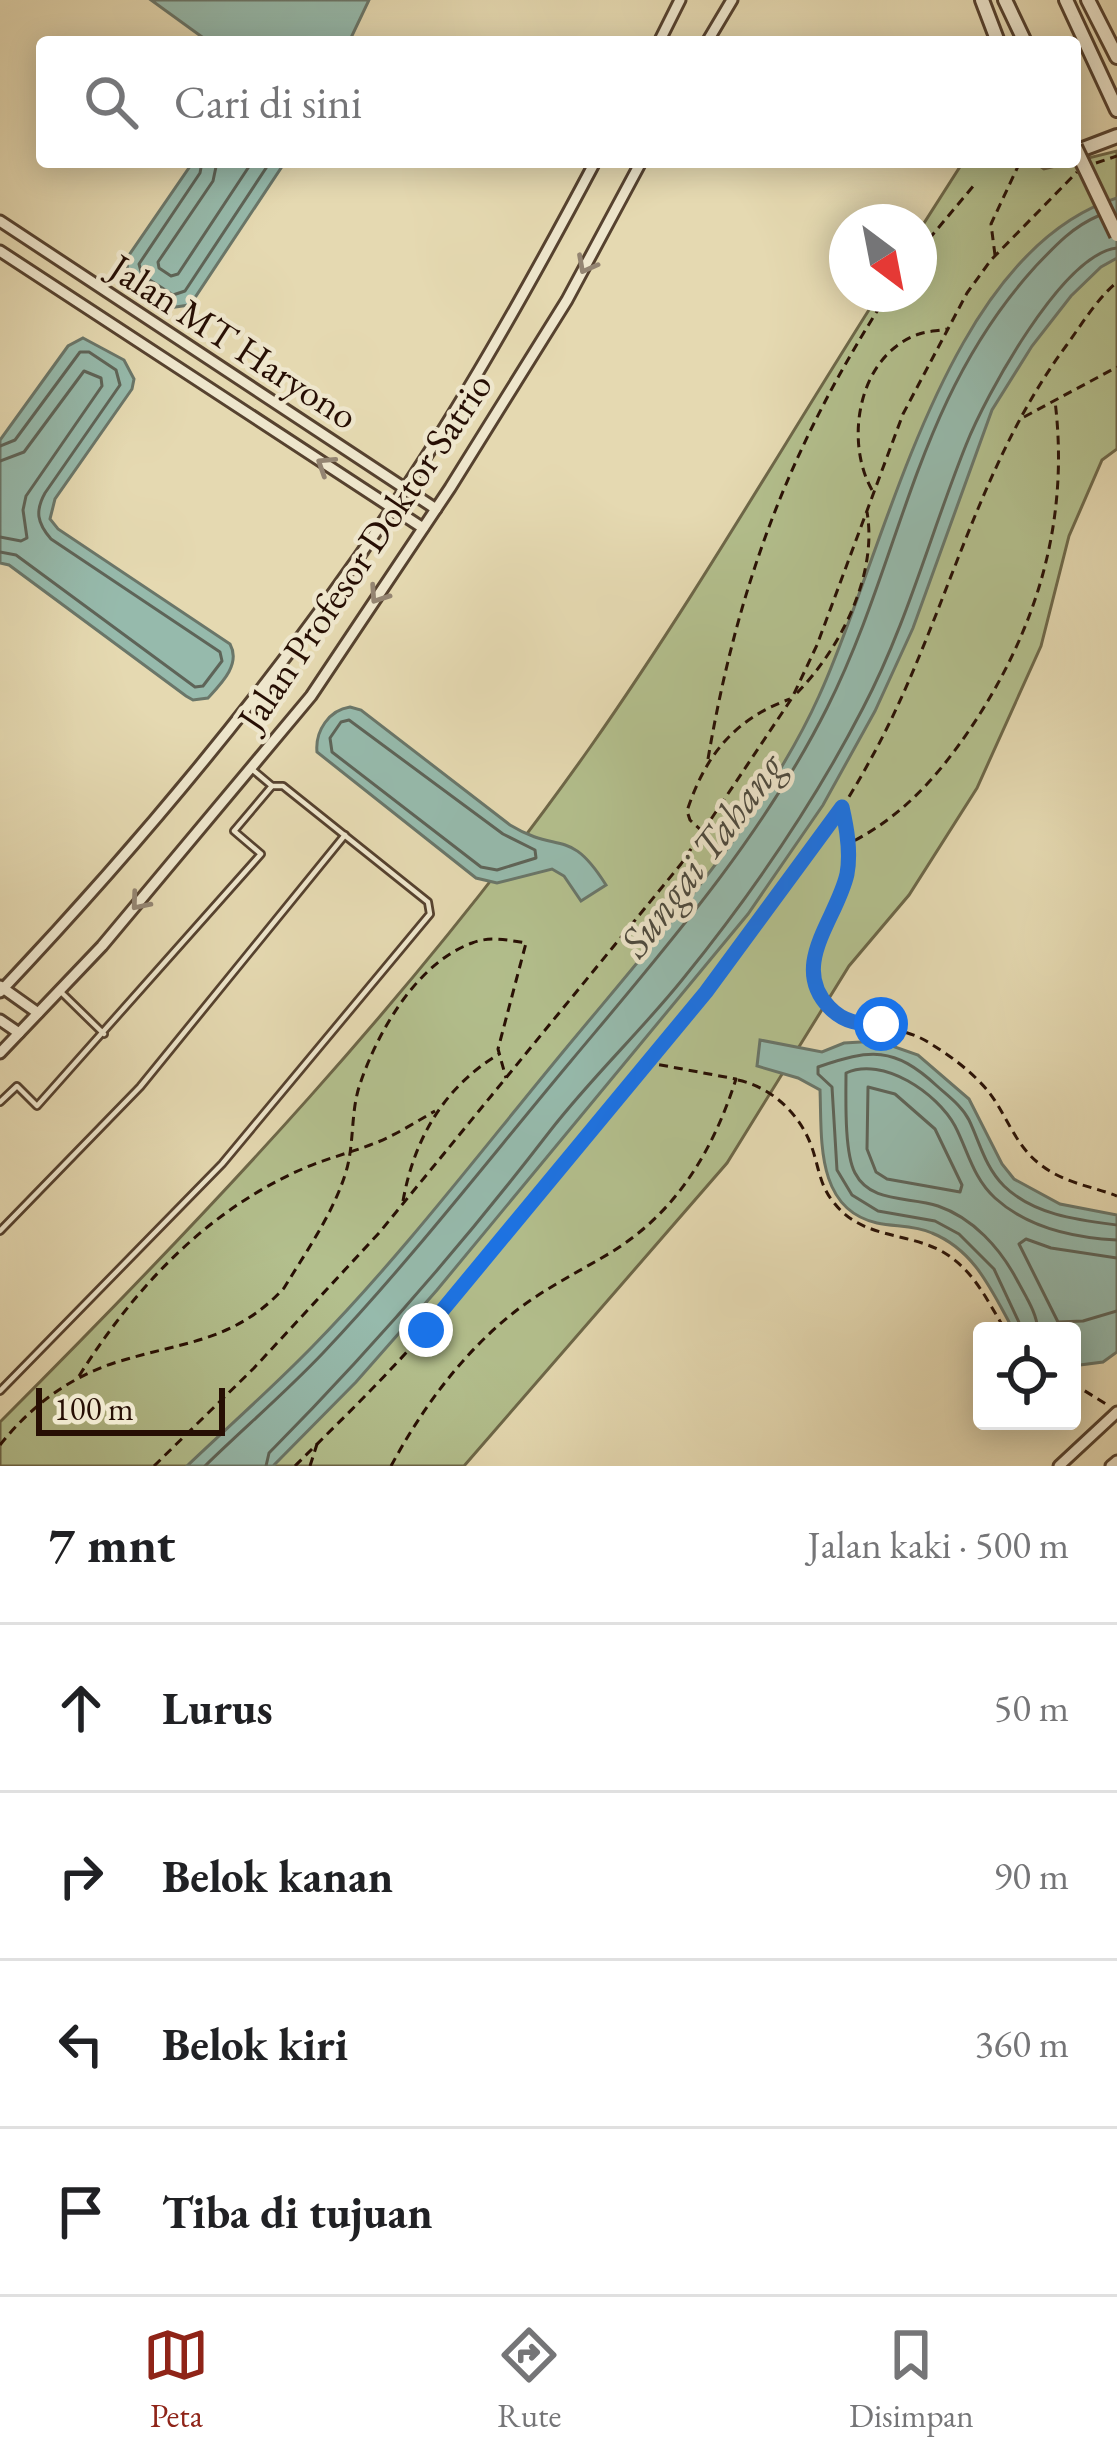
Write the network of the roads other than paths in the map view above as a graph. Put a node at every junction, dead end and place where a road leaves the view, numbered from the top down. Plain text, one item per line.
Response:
1 (680, 0) edge
2 (732, 0) edge
3 (982, 0) edge
4 (1005, 0) edge
5 (1066, 0) edge
6 (1088, 0) edge
7 (662, 36) edge
8 (710, 36) edge
9 (996, 36) edge
10 (1022, 36) edge
11 (1117, 57) edge
12 (1117, 110) edge
13 (1117, 136) edge
14 (1081, 148) edge
15 (1081, 162) edge
16 (592, 168) edge
17 (638, 168) edge
18 (0, 221) edge
19 (1117, 235) edge
20 (0, 251) edge
21 (404, 488) junction
22 (391, 508) junction
23 (436, 509) junction
24 (423, 528) junction
25 (250, 768) junction
26 (272, 786) junction
27 (345, 835) junction
28 (1, 989) edge
29 (60, 990) junction
30 (38, 1013) junction
31 (0, 1020) edge
32 (19, 1034) junction
33 (104, 1034) junction
34 (0, 1053) edge
35 (0, 1102) edge
36 (0, 1231) edge
37 (0, 1391) edge
38 (1117, 1412) edge
39 (1059, 1466) edge

1 - 7 street
2 - 8 street
3 - 9 street
4 - 10 street
5 - 12 street
6 - 11 street
13 - 14 street
15 - 19 street, bridge
16 - 21 street, Jalan Profesor Doktor Satrio
17 -> 23 street, Jalan Profesor Doktor Satrio
18 - 21 street, Jalan MT Haryono
22 -> 20 street, Jalan MT Haryono
21 - 22 street, Jalan Profesor Doktor Satrio
21 - 23 street, Jalan MT Haryono
22 - 24 street, Jalan MT Haryono
22 - 28 street, Jalan Profesor Doktor Satrio
23 - 24 street, Jalan Profesor Doktor Satrio
24 -> 25 street, Jalan Profesor Doktor Satrio
25 - 26 lane
25 -> 29 street, Jalan Profesor Doktor Satrio
26 - 27 lane
26 - 33 lane
27 - 36 lane
27 - 37 lane
28 - 30 street
29 - 30 street, Jalan Profesor Doktor Satrio
29 - 33 lane
30 - 32 street, Jalan Profesor Doktor Satrio
31 - 32 street
32 - 34 street, Jalan Profesor Doktor Satrio
33 - 35 lane
38 - 39 street

